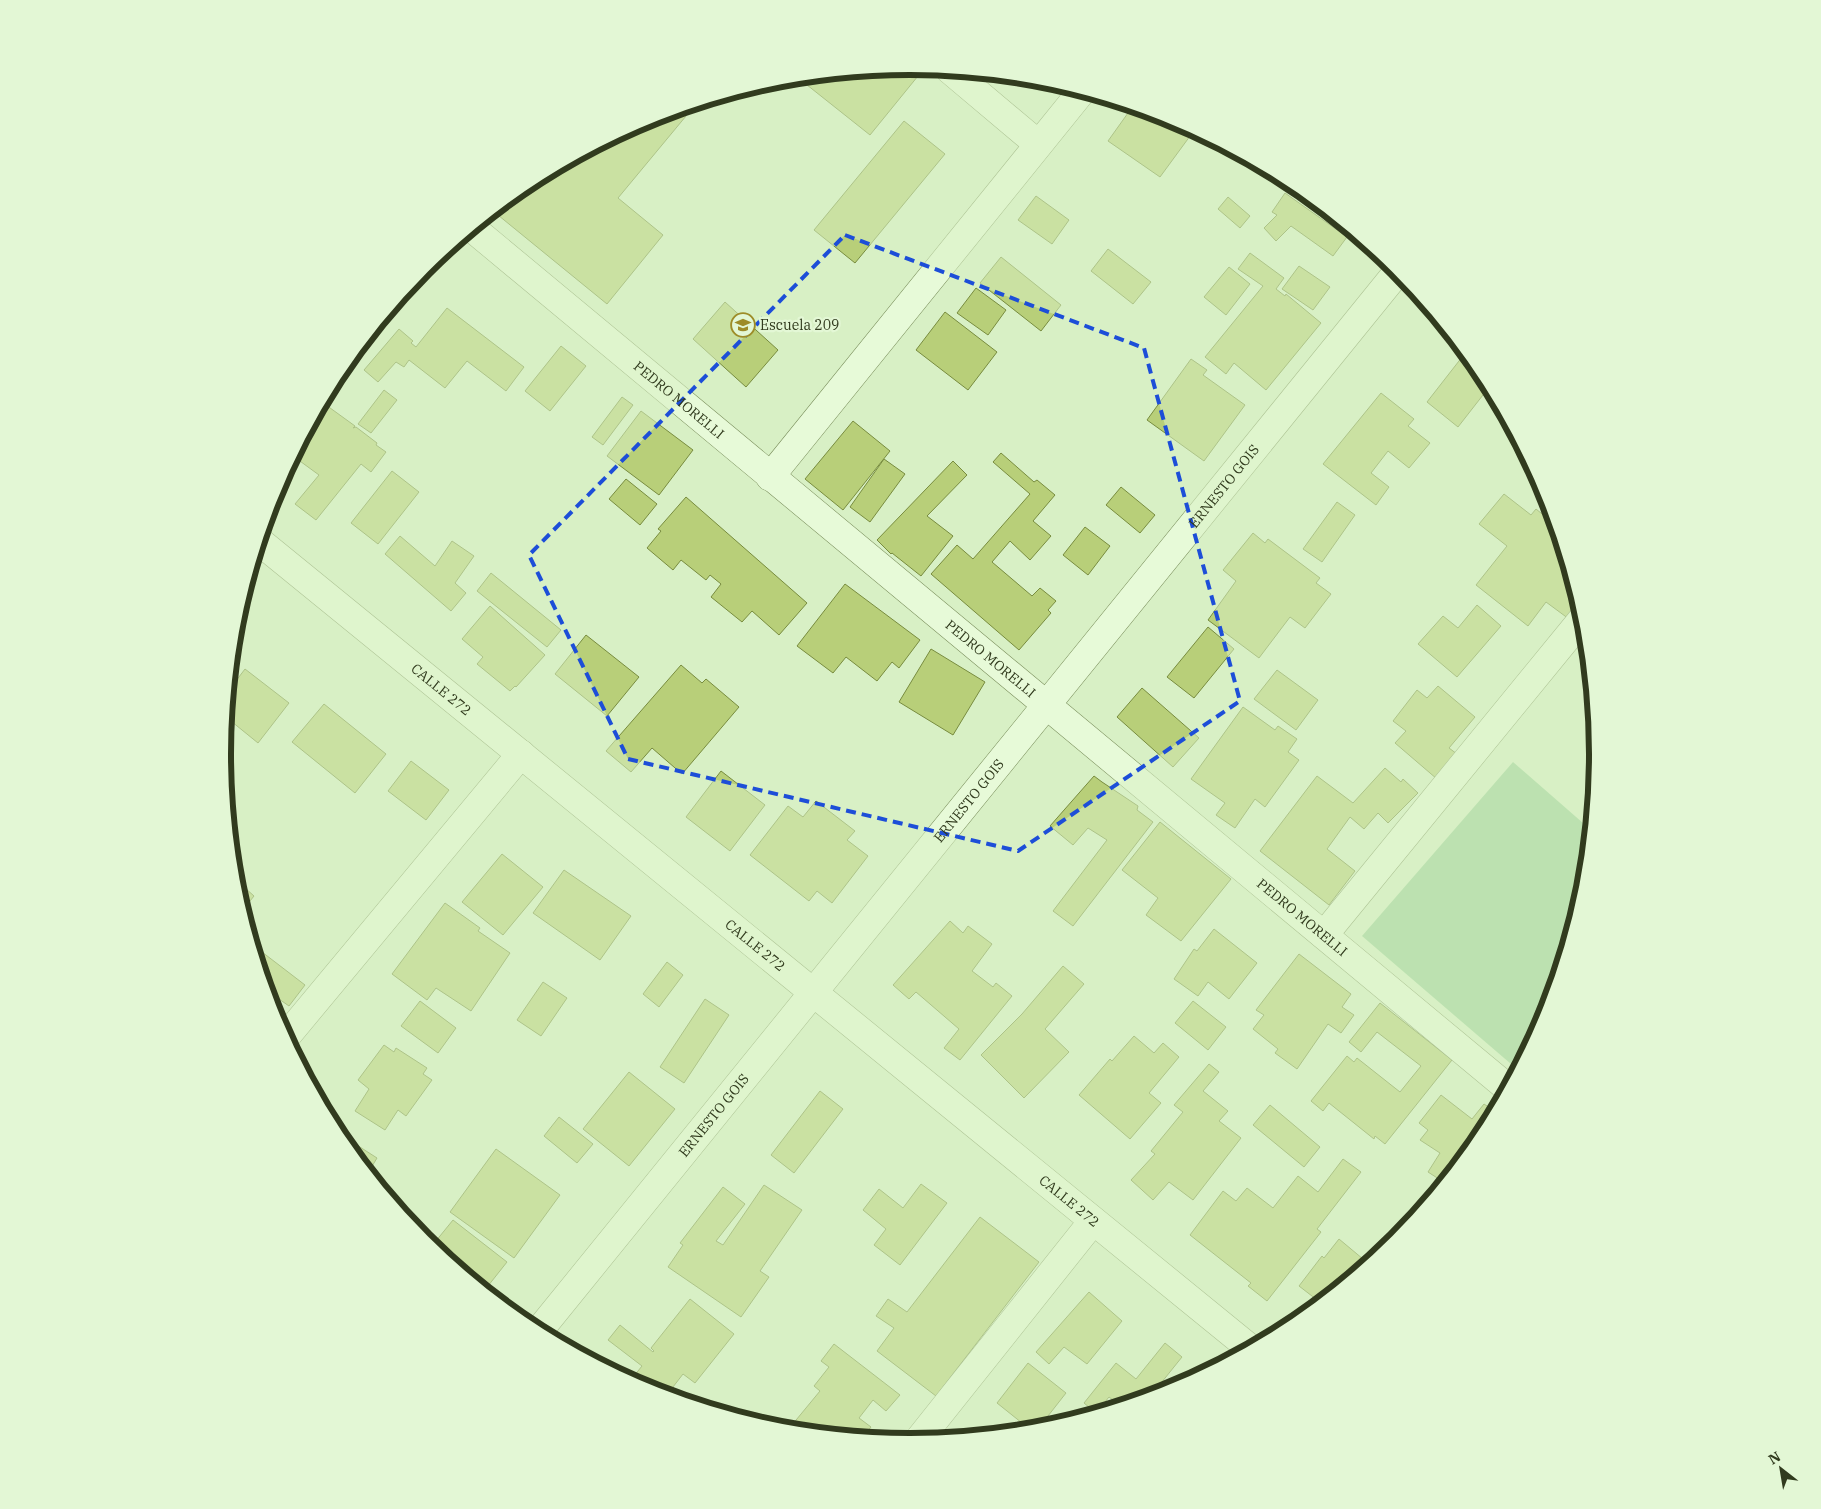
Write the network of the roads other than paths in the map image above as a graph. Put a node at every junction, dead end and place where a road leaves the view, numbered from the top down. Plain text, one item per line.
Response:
1 (957, 76) edge
2 (1078, 96) edge
3 (1038, 144) junction
4 (477, 232) edge
5 (1394, 277) edge
6 (770, 477) junction
7 (264, 546) edge
8 (1577, 625) edge
9 (1047, 705) junction
10 (521, 754) junction
11 (1324, 935) junction
12 (813, 992) junction
13 (290, 1031) edge
14 (1504, 1084) edge
15 (1093, 1222) junction
16 (543, 1325) edge
17 (1246, 1345) edge
18 (924, 1434) edge

1 - 3 street
2 - 3 street
3 - 6 street
4 - 6 street, PEDRO MORELLI
5 - 9 street, ERNESTO GOIS
6 - 9 street, PEDRO MORELLI
7 - 10 street, CALLE 272
8 - 11 street
9 - 11 street, PEDRO MORELLI
9 - 12 street, ERNESTO GOIS
10 - 12 street, CALLE 272
10 - 13 street
11 - 14 street, PEDRO MORELLI
12 - 15 street, CALLE 272
12 - 16 street, ERNESTO GOIS
15 - 17 street, CALLE 272
15 - 18 street

